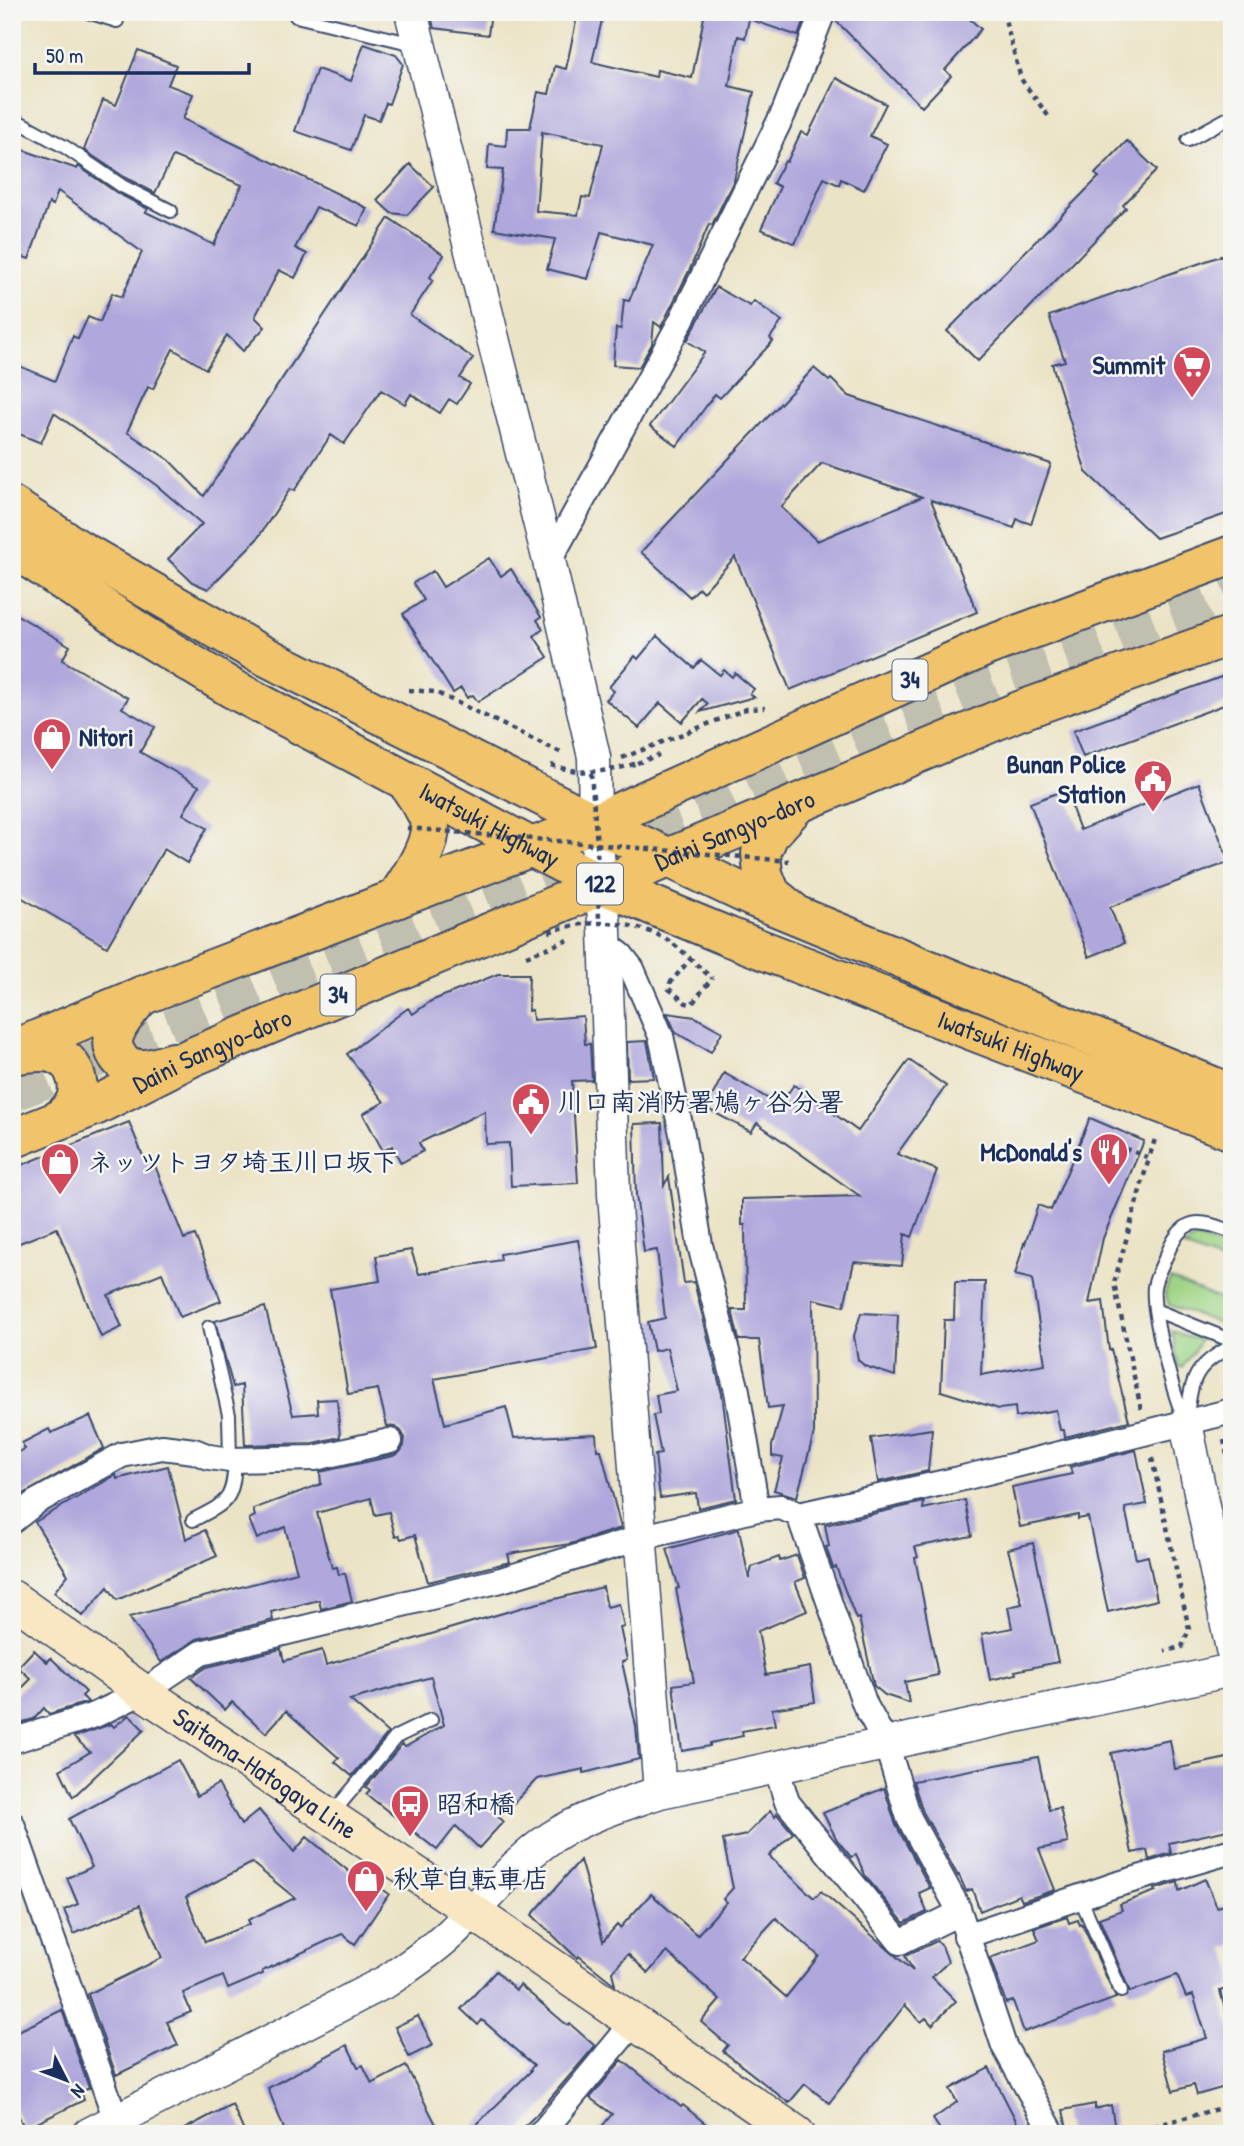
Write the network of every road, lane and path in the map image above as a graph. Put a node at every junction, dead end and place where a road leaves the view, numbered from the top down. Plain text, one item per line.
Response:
1 (88, 12) edge
2 (411, 12) edge
3 (823, 12) edge
4 (1003, 12) edge
5 (296, 16) dead end
6 (117, 21) dead end
7 (419, 45) junction
8 (1232, 116) edge
9 (1049, 117) dead end
10 (12, 118) edge
11 (1188, 140) dead end
12 (171, 211) dead end
13 (12, 506) edge
14 (12, 547) edge
15 (1232, 555) edge
16 (549, 561) junction
17 (1232, 635) edge
18 (637, 763) dead end
19 (551, 765) dead end
20 (591, 773) junction
21 (407, 782) junction
22 (798, 803) junction
23 (407, 828) dead end
24 (596, 833) junction
25 (529, 847) junction
26 (667, 858) junction
27 (789, 861) dead end
28 (396, 899) junction
29 (602, 917) junction
30 (800, 917) junction
31 (549, 932) dead end
32 (687, 964) dead end
33 (141, 996) junction
34 (12, 1053) edge
35 (192, 1057) junction
36 (1232, 1094) edge
37 (59, 1120) junction
38 (1232, 1131) edge
39 (1158, 1133) dead end
40 (1097, 1137) dead end
41 (12, 1139) edge
42 (1149, 1158) junction
43 (1232, 1232) edge
44 (1155, 1310) junction
45 (209, 1327) dead end
46 (1232, 1343) edge
47 (1232, 1411) edge
48 (1186, 1423) junction
49 (1146, 1433) junction
50 (390, 1441) dead end
51 (233, 1460) junction
52 (757, 1509) junction
53 (799, 1515) junction
54 (193, 1520) dead end
55 (12, 1521) edge
56 (640, 1538) junction
57 (12, 1598) edge
58 (1232, 1649) edge
59 (1155, 1653) dead end
60 (1232, 1670) edge
61 (144, 1692) junction
62 (431, 1720) dead end
63 (12, 1741) edge
64 (886, 1743) junction
65 (776, 1766) junction
66 (660, 1792) junction
67 (330, 1816) junction
68 (12, 1824) edge
69 (1232, 1851) edge
70 (21, 1883) edge
71 (1080, 1897) junction
72 (473, 1912) junction
73 (962, 1924) junction
74 (1121, 1991) dead end
75 (634, 2022) junction
76 (1232, 2105) edge
77 (108, 2129) edge
78 (539, 2134) edge
79 (796, 2134) edge
80 (1053, 2134) edge
81 (1125, 2134) edge

1 - 6 lane
2 - 7 street
3 - 16 street
4 - 9 path
5 - 7 lane
7 - 16 street
8 - 11 lane
10 - 12 lane
13 - 24 main road, Iwatsuki Highway / 122
14 - 21 main road, Iwatsuki Highway / 122
15 - 24 main road, 34
16 - 24 street
17 - 22 main road, Daini Sangyo-doro / 34
18 - 20 path, bridge
19 - 20 path, bridge
20 - 24 path, bridge
21 - 25 main road, Iwatsuki Highway / 122
21 - 28 main road
22 - 26 main road, Daini Sangyo-doro / 34
22 - 30 main road
23 - 24 path, bridge
24 - 25 main road, 34
24 - 26 main road, Iwatsuki Highway / 122
24 - 27 path, bridge
24 - 29 street
24 - 29 path, bridge
25 - 28 main road, 34
25 - 29 main road, Iwatsuki Highway / 122
26 - 29 main road, Daini Sangyo-doro / 34
26 - 30 main road, Iwatsuki Highway / 122
28 - 33 main road, 34
29 - 31 path, bridge
29 - 32 path, bridge
29 - 35 main road, Daini Sangyo-doro / 34
29 - 38 main road, Iwatsuki Highway / 122
29 - 52 street
29 - 56 street
30 - 36 main road, Iwatsuki Highway / 122
33 - 34 main road, 34
33 - 35 main road
34 - 37 main road
35 - 37 main road, Daini Sangyo-doro / 34
37 - 41 main road, Daini Sangyo-doro / 34
39 - 42 path
40 - 42 path
42 - 49 path
43 - 44 lane
44 - 46 lane
44 - 48 lane
45 - 51 lane
46 - 48 lane
47 - 48 street
48 - 49 street
48 - 58 street
49 - 53 street
49 - 59 path
50 - 51 street
51 - 54 lane
51 - 55 street
52 - 53 street
52 - 56 street
53 - 64 street
56 - 61 street
56 - 66 street
57 - 61 main road, Saitama-Hatogaya Line
60 - 64 street
61 - 63 street
61 - 67 main road, Saitama-Hatogaya Line
62 - 67 lane
64 - 65 street
64 - 73 street
65 - 66 street
65 - 73 street
66 - 72 street
67 - 72 main road, Saitama-Hatogaya Line
68 - 70 street
69 - 71 street
70 - 77 street
71 - 73 street
71 - 74 lane
72 - 75 main road, Saitama-Hatogaya Line
72 - 77 street
73 - 80 street
75 - 78 street
75 - 79 main road, Saitama-Hatogaya Line
76 - 81 path

